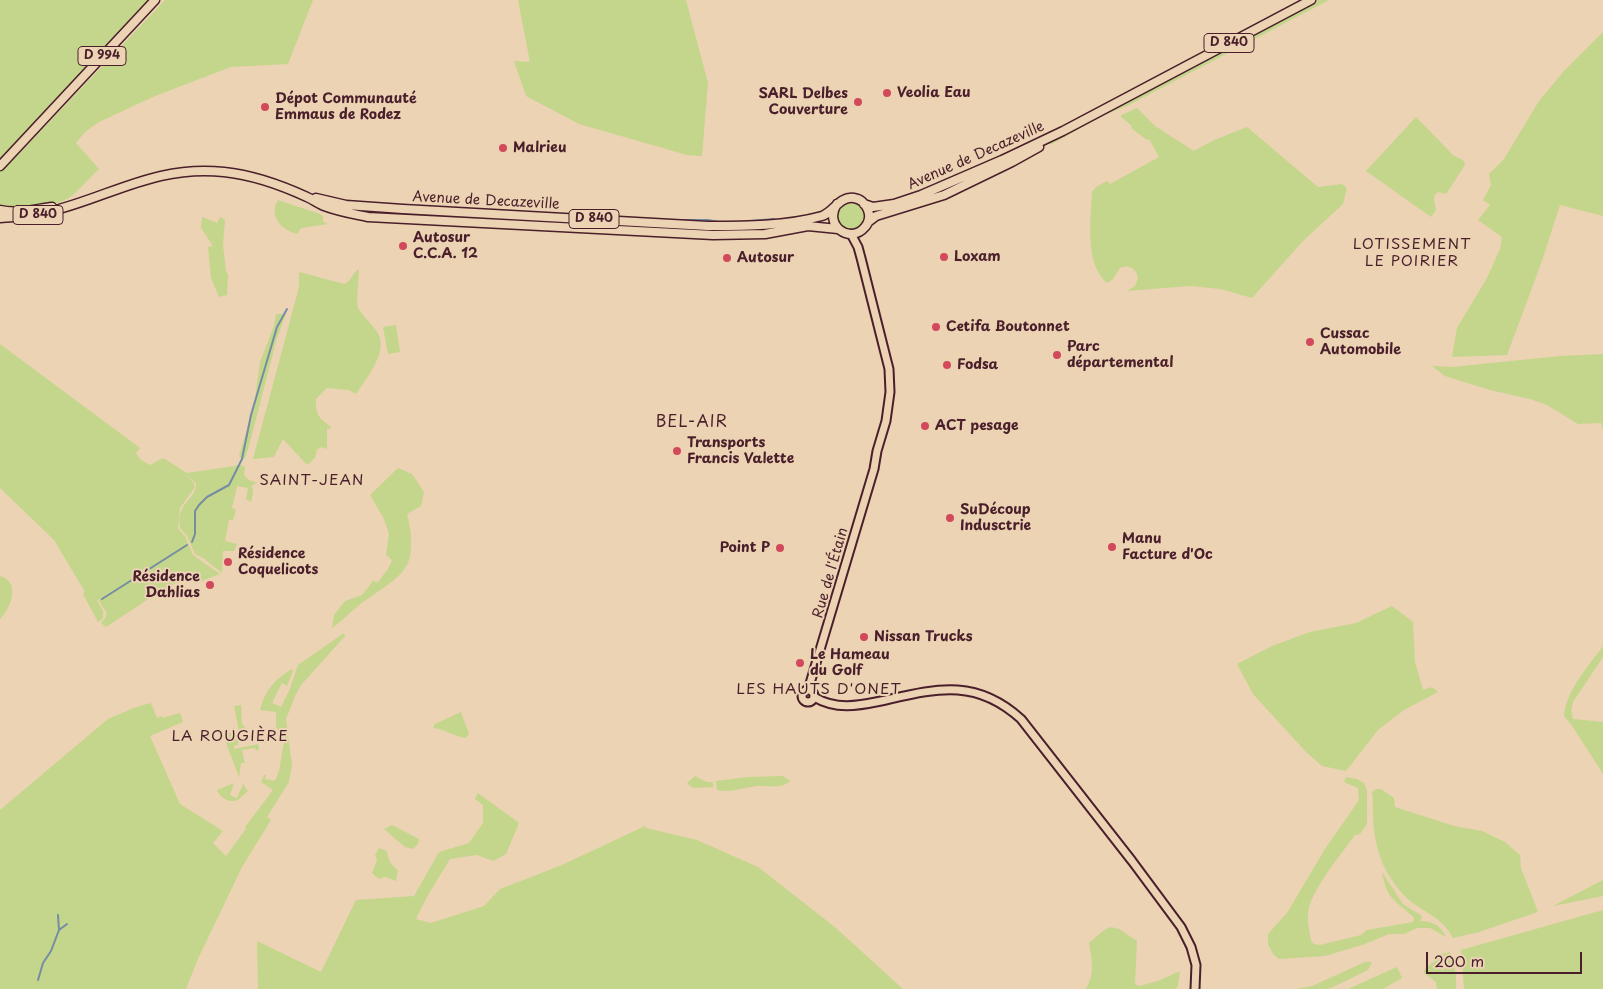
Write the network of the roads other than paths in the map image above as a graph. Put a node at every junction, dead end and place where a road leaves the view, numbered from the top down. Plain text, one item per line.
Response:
1 (155, 0) edge
2 (1311, 0) edge
3 (1062, 131) junction
4 (0, 166) edge
5 (309, 197) junction
6 (74, 204) junction
7 (837, 204) junction
8 (864, 204) junction
9 (0, 210) edge
10 (0, 218) edge
11 (868, 222) junction
12 (838, 228) junction
13 (861, 231) junction
14 (850, 234) junction
15 (858, 247) junction
16 (1194, 989) edge

1 - 4 main road, D 994
2 - 3 main road, D 840
3 - 8 main road, Avenue de Decazeville / D 840
3 - 11 main road, Avenue de Decazeville / D 840
5 - 6 main road, Avenue de Decazeville / D 840
5 - 7 main road, Avenue de Decazeville / D 840
5 - 12 main road, Avenue de Decazeville / D 840
6 - 9 main road, Avenue de Decazeville / D 840
6 - 10 main road, Avenue de Decazeville / D 840
7 - 8 main road
7 - 12 main road
8 - 11 main road
11 - 13 main road
12 - 14 main road
13 - 14 main road
13 - 15 street
14 - 15 street
15 - 16 street, Rue de l'Étain

